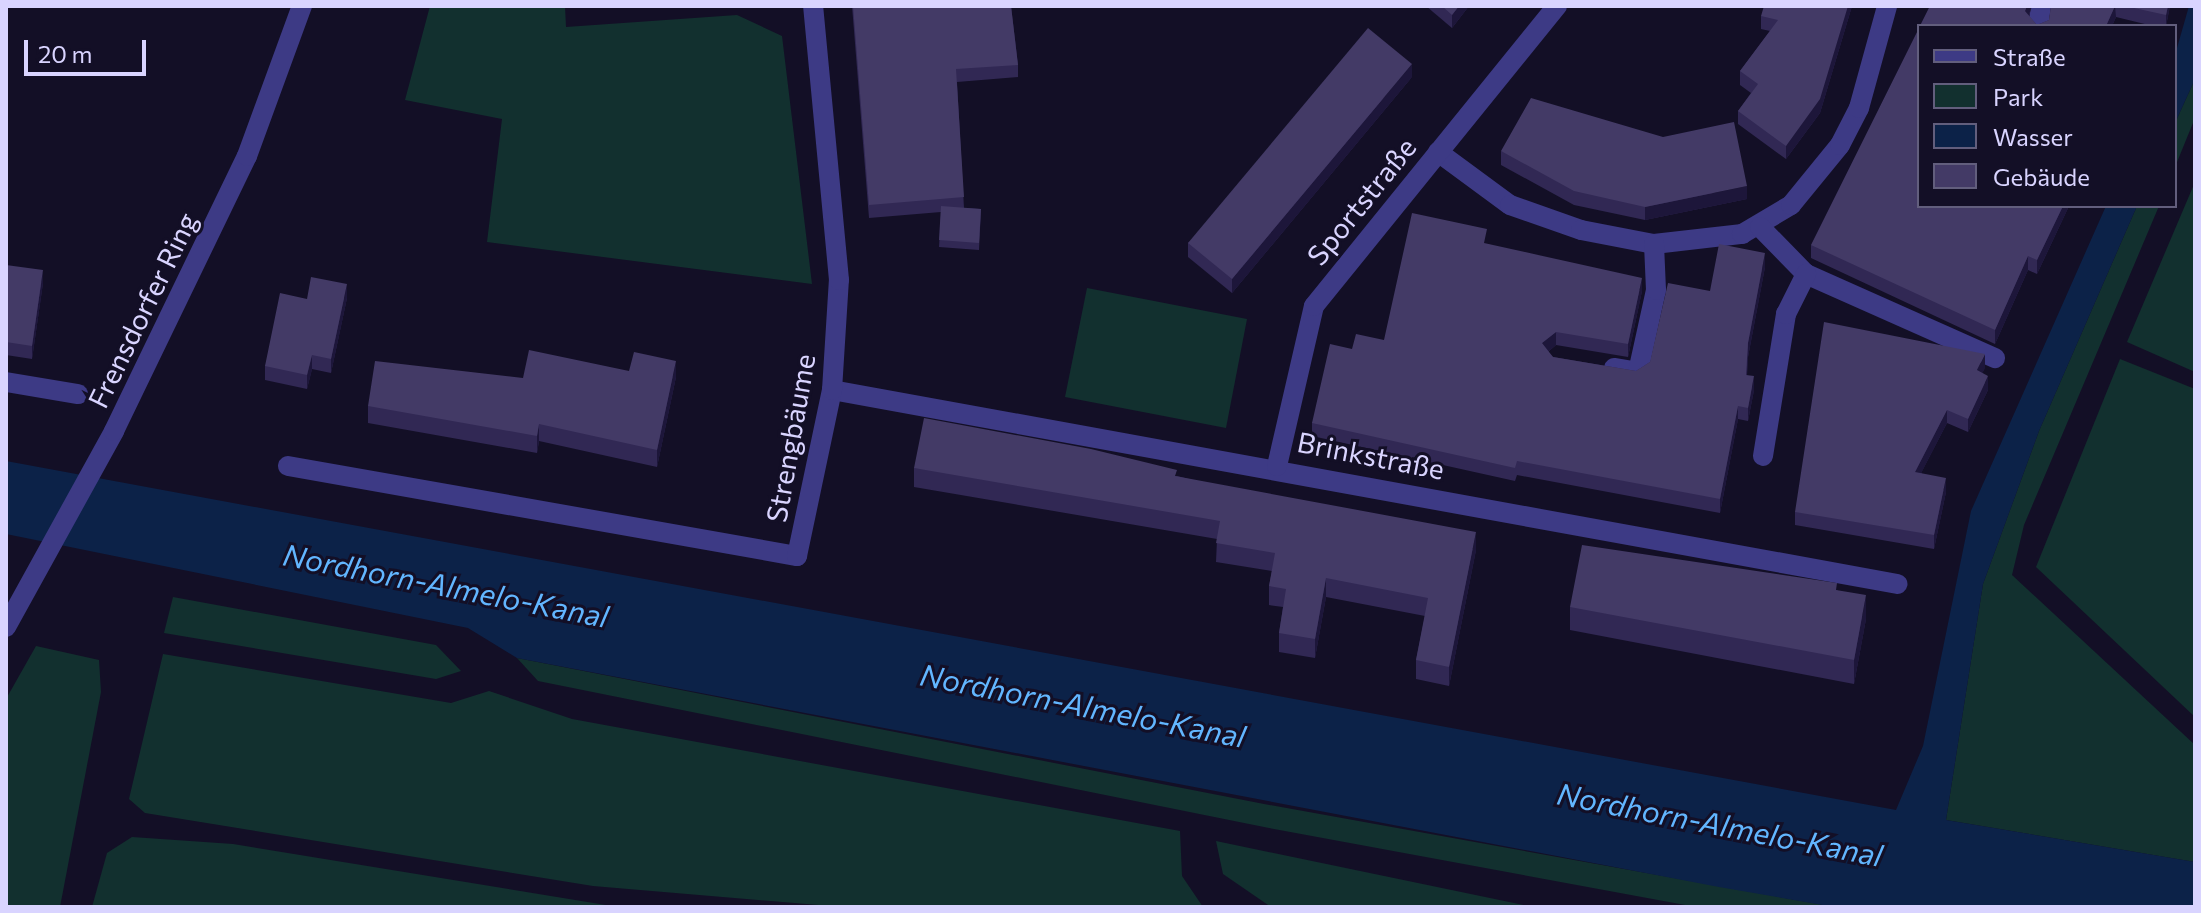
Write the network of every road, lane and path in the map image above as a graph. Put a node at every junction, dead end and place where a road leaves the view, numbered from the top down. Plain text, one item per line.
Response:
1 (302, 6) edge
2 (813, 6) edge
3 (1557, 6) edge
4 (1887, 6) edge
5 (1438, 152) junction
6 (1760, 227) junction
7 (1654, 244) junction
8 (1806, 274) junction
9 (1995, 358) dead end
10 (1596, 365) edge
11 (6, 382) edge
12 (832, 390) junction
13 (78, 394) dead end
14 (1763, 456) dead end
15 (288, 466) dead end
16 (1277, 466) junction
17 (1897, 584) dead end
18 (6, 627) edge

1 - 18 street, Frensdorfer Ring
2 - 12 street, Strengbäume
3 - 5 street, Sportstraße
4 - 6 street
5 - 7 street
5 - 16 street, Sportstraße
6 - 7 street
6 - 8 street
7 - 10 street
8 - 9 street
8 - 14 street
11 - 13 street
12 - 15 street, Strengbäume
12 - 16 street, Brinkstraße
16 - 17 street, Brinkstraße

